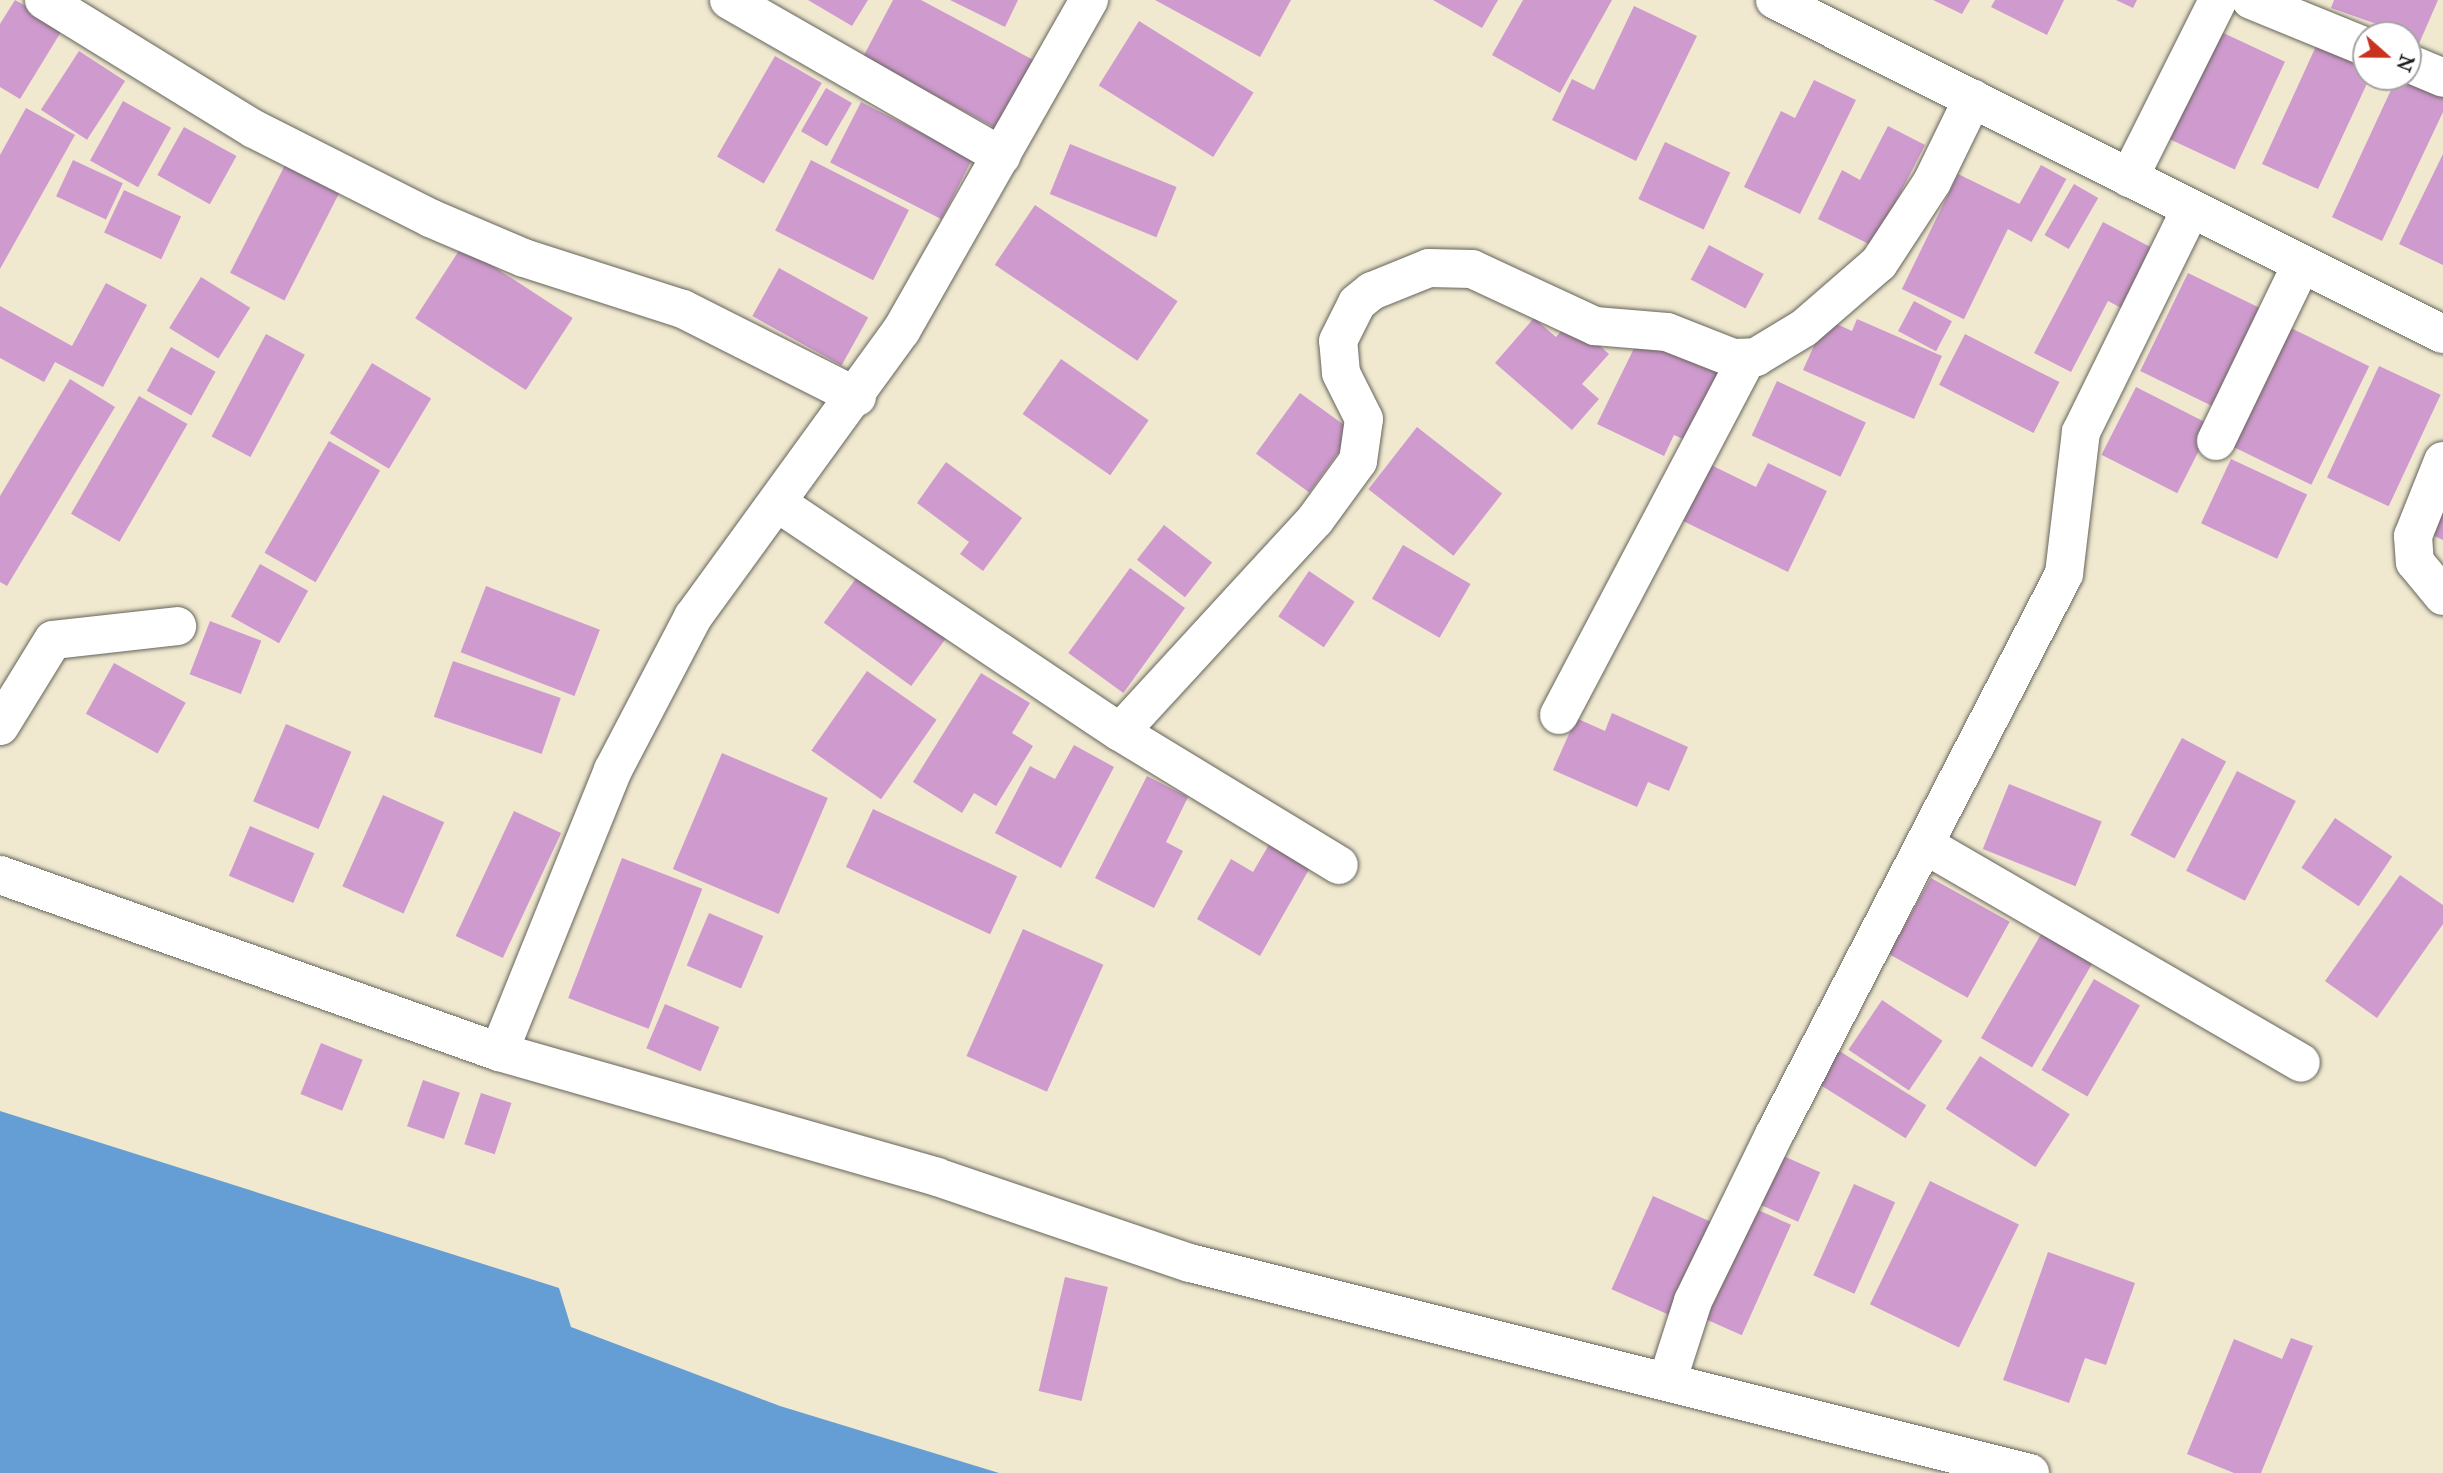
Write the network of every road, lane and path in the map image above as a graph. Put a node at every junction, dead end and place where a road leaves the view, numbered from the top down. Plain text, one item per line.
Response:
1 (44, 0) edge
2 (729, 0) edge
3 (1089, 0) edge
4 (1775, 0) edge
5 (2218, 0) edge
6 (2250, 0) edge
7 (2352, 41) edge
8 (2422, 70) edge
9 (2443, 78) edge
10 (1973, 98) junction
11 (1001, 156) junction
12 (2129, 178) junction
13 (2190, 210) junction
14 (2301, 265) junction
15 (2443, 334) edge
16 (1747, 359) junction
17 (857, 397) junction
18 (2216, 441) dead end
19 (2443, 461) edge
20 (779, 504) junction
21 (2443, 596) edge
22 (177, 626) dead end
23 (1559, 715) dead end
24 (0, 726) edge
25 (1120, 732) junction
26 (1927, 846) junction
27 (1339, 865) dead end
28 (0, 875) edge
29 (499, 1052) junction
30 (2301, 1063) dead end
31 (1667, 1382) junction
32 (2030, 1473) edge

1 - 17 main road
2 - 11 main road
3 - 11 main road
4 - 10 main road
5 - 12 main road
6 - 7 main road
8 - 9 main road
10 - 12 main road
10 - 16 main road
11 - 17 main road
12 - 13 main road
13 - 14 main road
13 - 26 main road
14 - 15 main road
14 - 18 main road
16 - 23 main road
16 - 25 main road
17 - 20 main road
19 - 21 main road
20 - 25 main road
20 - 29 main road
22 - 24 main road
25 - 27 main road
26 - 30 main road
26 - 31 main road
28 - 29 main road
29 - 31 main road
31 - 32 main road

